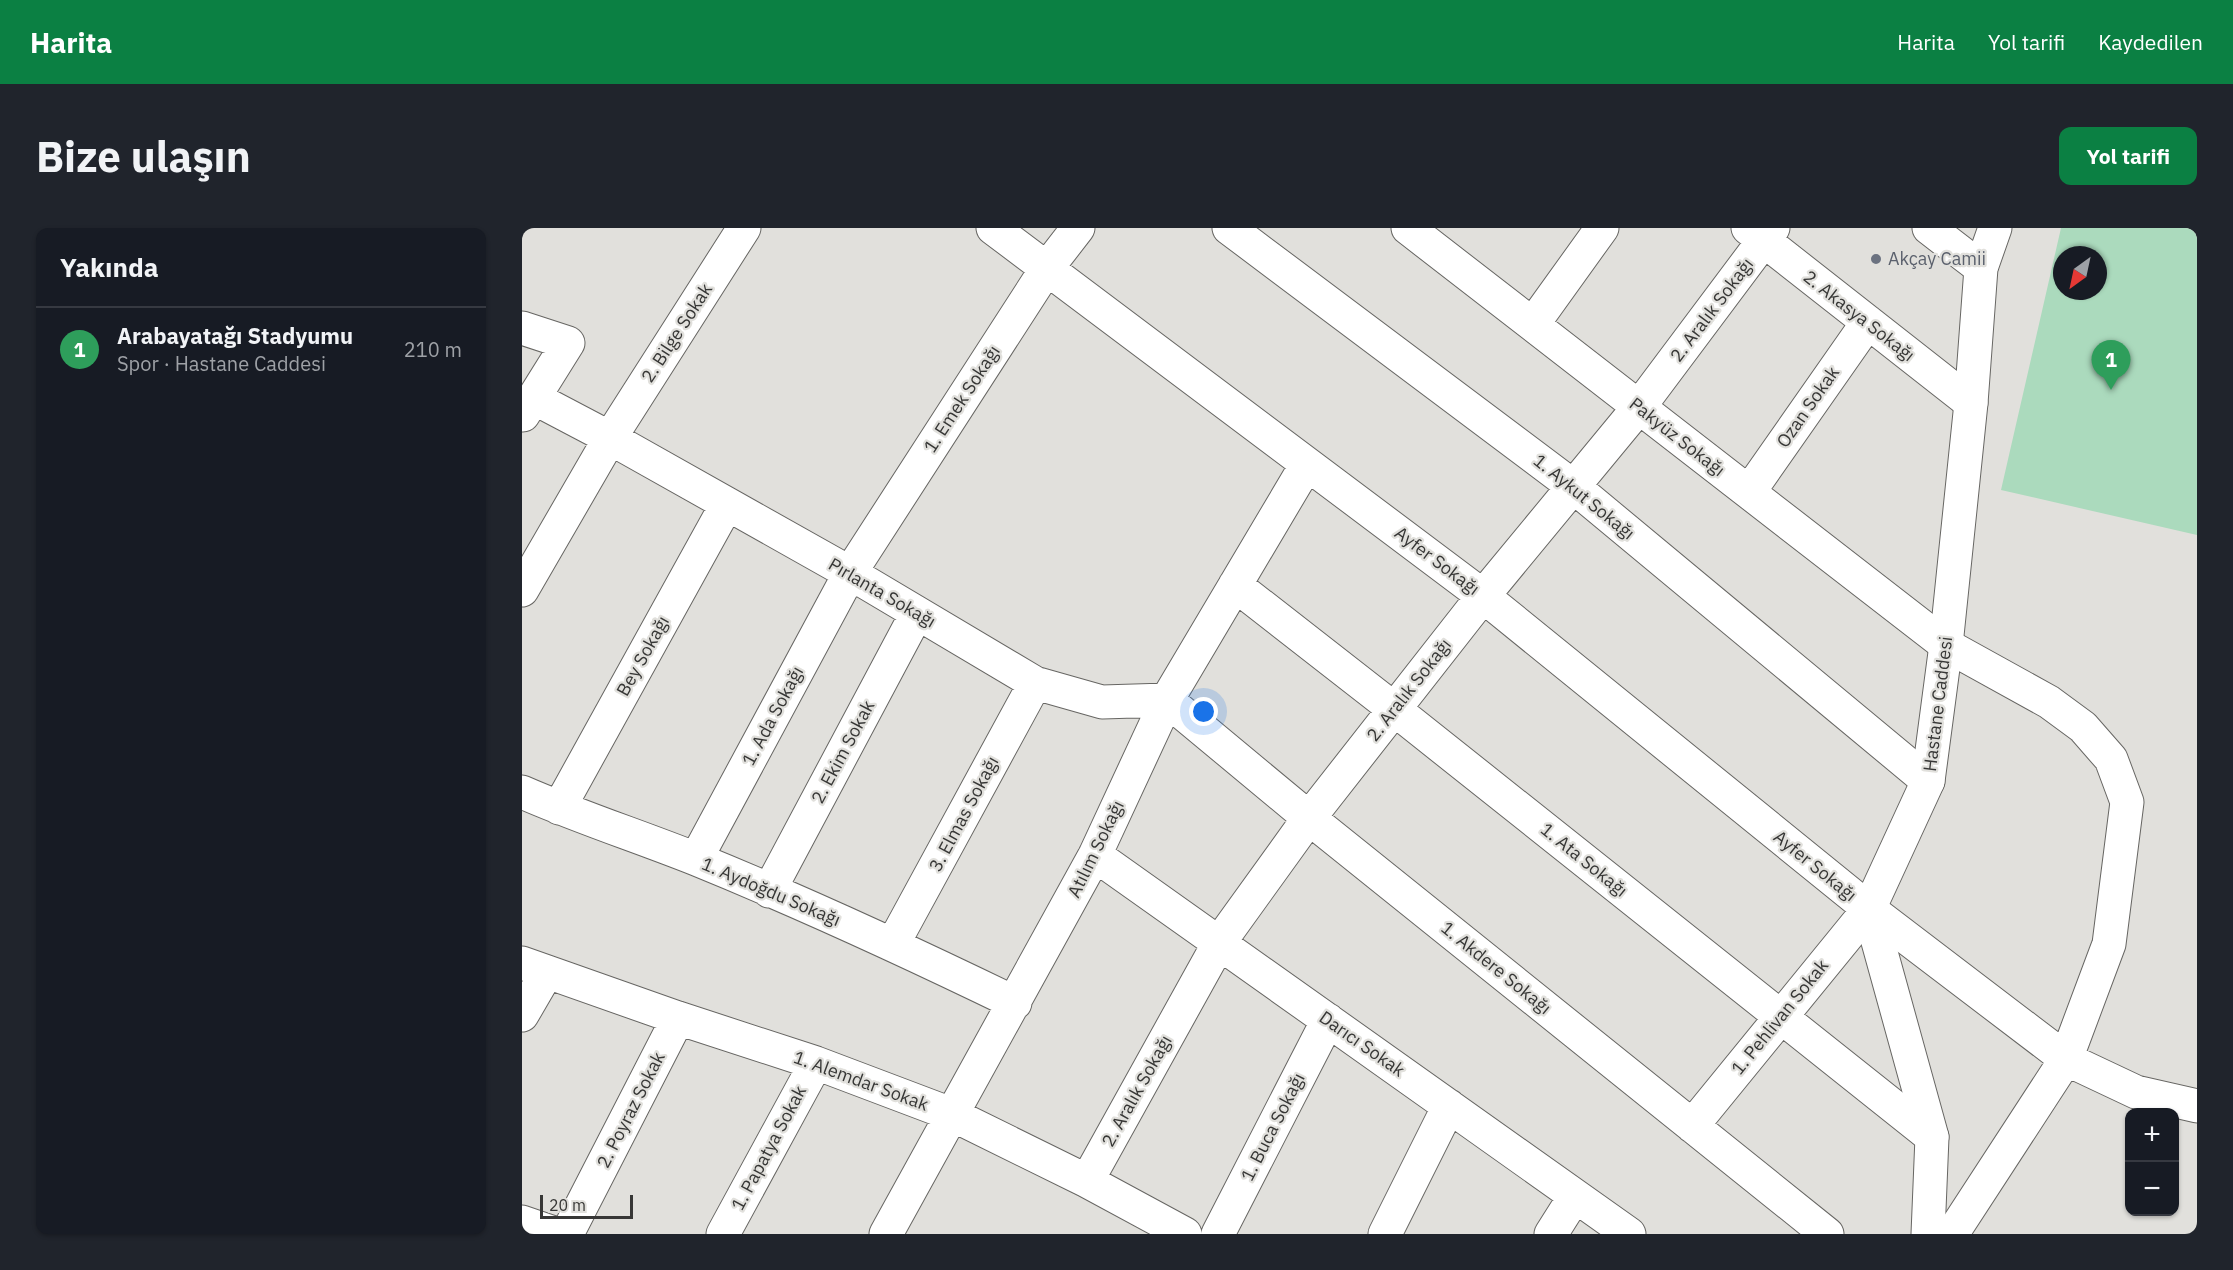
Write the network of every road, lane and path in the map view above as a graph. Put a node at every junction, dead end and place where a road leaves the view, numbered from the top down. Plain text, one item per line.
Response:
1 (744, 228) edge
2 (993, 228) edge
3 (1078, 228) edge
4 (1229, 228) edge
5 (1602, 228) edge
6 (1929, 228) edge
7 (1995, 228) edge
8 (1762, 232) edge
9 (1424, 233) edge
10 (1047, 268) junction
11 (1981, 268) junction
12 (1868, 322) junction
13 (1533, 324) junction
14 (522, 328) edge
15 (1971, 404) junction
16 (528, 407) edge
17 (1639, 407) junction
18 (610, 438) junction
19 (1307, 464) junction
20 (1574, 487) junction
21 (1749, 492) junction
22 (726, 504) junction
23 (850, 573) junction
24 (1235, 585) junction
25 (522, 590) edge
26 (1483, 596) junction
27 (917, 613) junction
28 (1946, 645) junction
29 (1035, 683) junction
30 (1167, 700) junction
31 (1394, 709) junction
32 (1928, 781) junction
33 (522, 792) edge
34 (559, 808) junction
35 (1309, 818) junction
36 (1095, 855) junction
37 (696, 860) junction
38 (770, 891) junction
39 (1869, 909) junction
40 (1219, 943) junction
41 (893, 944) junction
42 (534, 968) edge
43 (1015, 1003) junction
44 (522, 1015) edge
45 (1781, 1017) junction
46 (678, 1018) junction
47 (1328, 1020) junction
48 (2066, 1059) junction
49 (816, 1063) junction
50 (1449, 1106) junction
51 (2197, 1107) edge
52 (951, 1114) junction
53 (1692, 1126) junction
54 (1932, 1137) junction
55 (1087, 1181) junction
56 (1575, 1196) junction
57 (522, 1221) edge
58 (557, 1234) edge
59 (567, 1234) edge
60 (723, 1234) edge
61 (886, 1234) edge
62 (1185, 1234) edge
63 (1218, 1234) edge
64 (1385, 1234) edge
65 (1551, 1234) edge
66 (1629, 1234) edge
67 (1827, 1234) edge
68 (1928, 1234) edge
69 (1952, 1234) edge

1 - 18 street, 2. Bilge Sokak
2 - 10 street, Ayfer Sokağı
3 - 10 street, 1. Emek Sokağı
4 - 20 street, 1. Aykut Sokağı
5 - 13 street
6 - 11 street
7 - 11 street, Hastane Caddesi
8 - 12 street, 2. Akasya Sokağı
8 - 17 street, 2. Aralık Sokağı
9 - 13 street, Pakyüz Sokağı
10 - 19 street, Ayfer Sokağı
10 - 23 street, 1. Emek Sokağı
11 - 15 street, Hastane Caddesi
12 - 15 street, 2. Akasya Sokağı
12 - 21 street, Ozan Sokak
13 - 17 street, Pakyüz Sokağı
14 - 16 street
15 - 28 street, Hastane Caddesi
16 - 18 street, Pırlanta Sokağı
17 - 20 street, 2. Aralık Sokağı
17 - 21 street, Pakyüz Sokağı
18 - 22 street, Pırlanta Sokağı
18 - 25 street, 2. Bilge Sokak
19 - 24 street, Atılım Sokağı
19 - 26 street, Ayfer Sokağı
20 - 26 street, 2. Aralık Sokağı
20 - 32 street, 1. Aykut Sokağı
21 - 28 street, Pakyüz Sokağı
22 - 23 street, Pırlanta Sokağı
22 - 34 street, Bey Sokağı
23 - 27 street, Pırlanta Sokağı
23 - 37 street, 1. Ada Sokağı
24 - 30 street, Atılım Sokağı
24 - 31 street, 1. Ata Sokağı
26 - 31 street, 2. Aralık Sokağı
26 - 39 street, Ayfer Sokağı
27 - 29 street, Pırlanta Sokağı
27 - 38 street, 2. Ekim Sokak
28 - 32 street, Hastane Caddesi
28 - 48 street, Pakyüz Sokağı
29 - 30 street, Pırlanta Sokağı
29 - 41 street, 3. Elmas Sokağı
30 - 35 street, 1. Akdere Sokağı
30 - 36 street, Atılım Sokağı
31 - 35 street, 2. Aralık Sokağı
31 - 45 street, 1. Ata Sokağı
32 - 39 street, Hastane Caddesi
33 - 34 street, 1. Aydoğdu Sokağı
34 - 37 street, 1. Aydoğdu Sokağı
35 - 40 street, 2. Aralık Sokağı
35 - 53 street, 1. Akdere Sokağı
36 - 40 street, Darıcı Sokak
36 - 43 street, Atılım Sokağı
37 - 38 street, 1. Aydoğdu Sokağı
38 - 41 street, 1. Aydoğdu Sokağı
39 - 45 street, 1. Pehlivan Sokak
39 - 48 street, Ayfer Sokağı
39 - 54 street
40 - 47 street, Darıcı Sokak
40 - 55 street, 2. Aralık Sokağı
41 - 43 street, 1. Aydoğdu Sokağı
42 - 44 street
42 - 46 street, 1. Alemdar Sokak
43 - 52 street, Atılım Sokağı
45 - 53 street, 1. Pehlivan Sokak
45 - 54 street, 1. Ata Sokağı
46 - 49 street, 1. Alemdar Sokak
46 - 59 street, 2. Poyraz Sokak
47 - 50 street, Darıcı Sokak
47 - 63 street, 1. Buca Sokağı
48 - 51 street, Ayfer Sokağı
48 - 69 street, Pakyüz Sokağı
49 - 52 street, 1. Alemdar Sokak
49 - 60 street, 1. Papatya Sokak
50 - 56 street, Darıcı Sokak
50 - 64 street
52 - 55 street, 1. Alemdar Sokak
52 - 61 street, Atılım Sokağı
53 - 67 street, 1. Akdere Sokağı
54 - 68 street
55 - 62 street, 1. Alemdar Sokak
56 - 65 street
56 - 66 street, Darıcı Sokak
57 - 58 street

